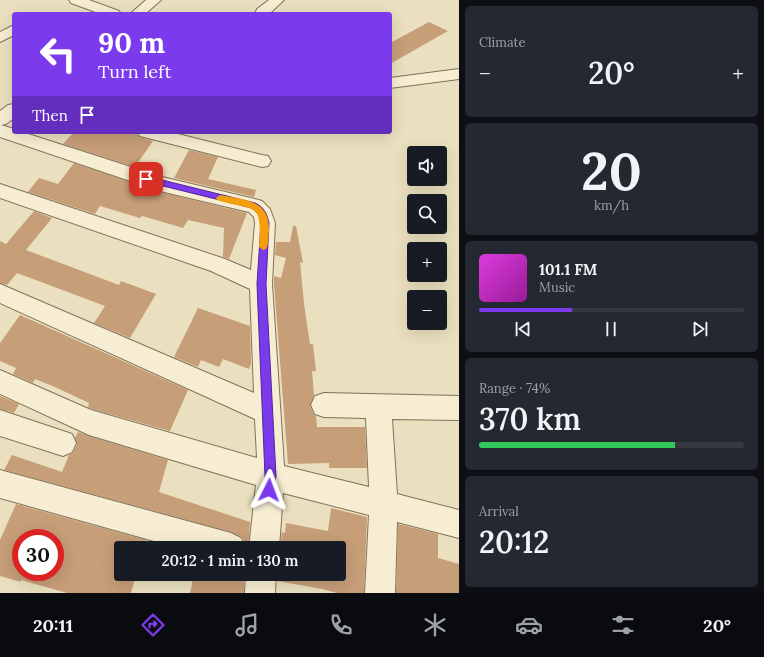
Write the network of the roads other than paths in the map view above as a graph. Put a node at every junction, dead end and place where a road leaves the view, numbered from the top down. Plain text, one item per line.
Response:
1 (76, 0) edge
2 (154, 0) edge
3 (277, 0) edge
4 (109, 12) edge
5 (139, 12) edge
6 (262, 12) edge
7 (12, 30) edge
8 (0, 38) edge
9 (459, 74) edge
10 (392, 83) edge
11 (12, 111) edge
12 (0, 120) edge
13 (0, 132) edge
14 (160, 134) edge
15 (262, 161) dead end
16 (0, 191) edge
17 (261, 284) junction
18 (0, 293) edge
19 (0, 382) edge
20 (324, 405) dead end
21 (378, 405) junction
22 (459, 408) edge
23 (268, 411) junction
24 (0, 423) edge
25 (63, 443) dead end
26 (271, 476) junction
27 (0, 484) edge
28 (384, 504) junction
29 (459, 524) edge
30 (206, 541) edge
31 (265, 541) edge
32 (261, 581) edge
33 (260, 593) edge
34 (380, 593) edge

1 - 4 street
2 - 5 street
3 - 6 street
7 - 8 street
9 - 10 street
11 - 12 street
13 - 17 street
14 - 15 street
16 - 17 street
17 - 23 street
18 - 23 street
19 - 26 street
20 - 21 street
21 - 22 street
21 - 28 street
23 - 26 street
24 - 25 street
26 - 28 street
26 - 31 street
27 - 30 street
28 - 29 street
28 - 34 street
32 - 33 street

